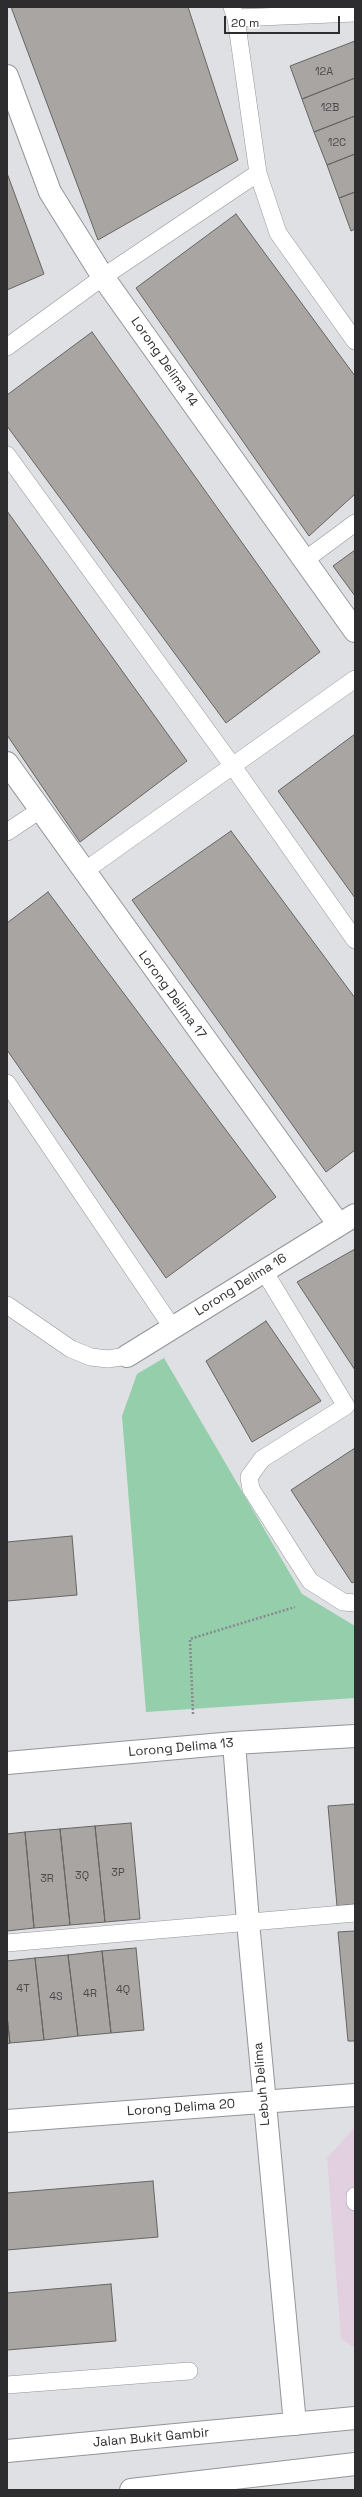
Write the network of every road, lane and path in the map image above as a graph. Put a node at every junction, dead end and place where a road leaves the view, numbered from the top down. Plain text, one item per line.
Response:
1 (234, 12) edge
2 (355, 13) edge
3 (7, 76) edge
4 (258, 173) junction
5 (104, 277) junction
6 (355, 341) edge
7 (7, 347) edge
8 (7, 455) edge
9 (355, 522) edge
10 (305, 560) junction
11 (355, 631) edge
12 (355, 679) edge
13 (7, 763) edge
14 (232, 765) junction
15 (40, 810) junction
16 (7, 832) edge
17 (83, 872) junction
18 (355, 940) edge
19 (7, 1083) edge
20 (347, 1220) edge
21 (264, 1271) junction
22 (7, 1305) edge
23 (172, 1327) junction
24 (127, 1356) joint
25 (351, 1404) edge
26 (333, 1596) junction
27 (355, 1603) edge
28 (191, 1686) dead end
29 (355, 1736) edge
30 (234, 1743) junction
31 (7, 1763) edge
32 (355, 1913) edge
33 (248, 1922) junction
34 (7, 1943) edge
35 (355, 2095) edge
36 (264, 2102) junction
37 (7, 2120) edge
38 (355, 2196) edge
39 (355, 2202) edge
40 (189, 2371) dead end
41 (7, 2385) edge
42 (355, 2418) edge
43 (295, 2424) junction
44 (7, 2451) edge
45 (355, 2464) edge
46 (248, 2483) edge
47 (131, 2490) edge

1 - 2 lane
1 - 4 lane
3 - 5 street, Lorong Delima 14
4 - 5 lane
4 - 6 lane
5 - 7 lane
5 - 10 street, Lorong Delima 14
8 - 14 lane
9 - 10 lane
10 - 11 street, Lorong Delima 14
12 - 14 lane
13 - 15 street, Lorong Delima 17
14 - 17 lane
14 - 18 lane
15 - 16 lane
15 - 17 street, Lorong Delima 17
17 - 20 street, Lorong Delima 17
19 - 23 lane
20 - 21 street, Lorong Delima 16
21 - 23 street, Lorong Delima 16
21 - 25 lane
22 - 24 lane
23 - 24 street, Lorong Delima 16
25 - 26 lane
26 - 27 lane
26 - 28 path
29 - 30 street, Lorong Delima 13
30 - 31 street, Lorong Delima 13
30 - 33 street, Lebuh Delima
32 - 33 lane
33 - 34 lane
33 - 36 street, Lebuh Delima
35 - 36 street, Lorong Delima 20
36 - 37 street, Lorong Delima 20
36 - 43 street, Lebuh Delima
38 - 39 lane
40 - 41 lane
42 - 43 street, Jalan Bukit Gambir
43 - 44 street, Jalan Bukit Gambir
45 - 46 street
46 - 47 street

